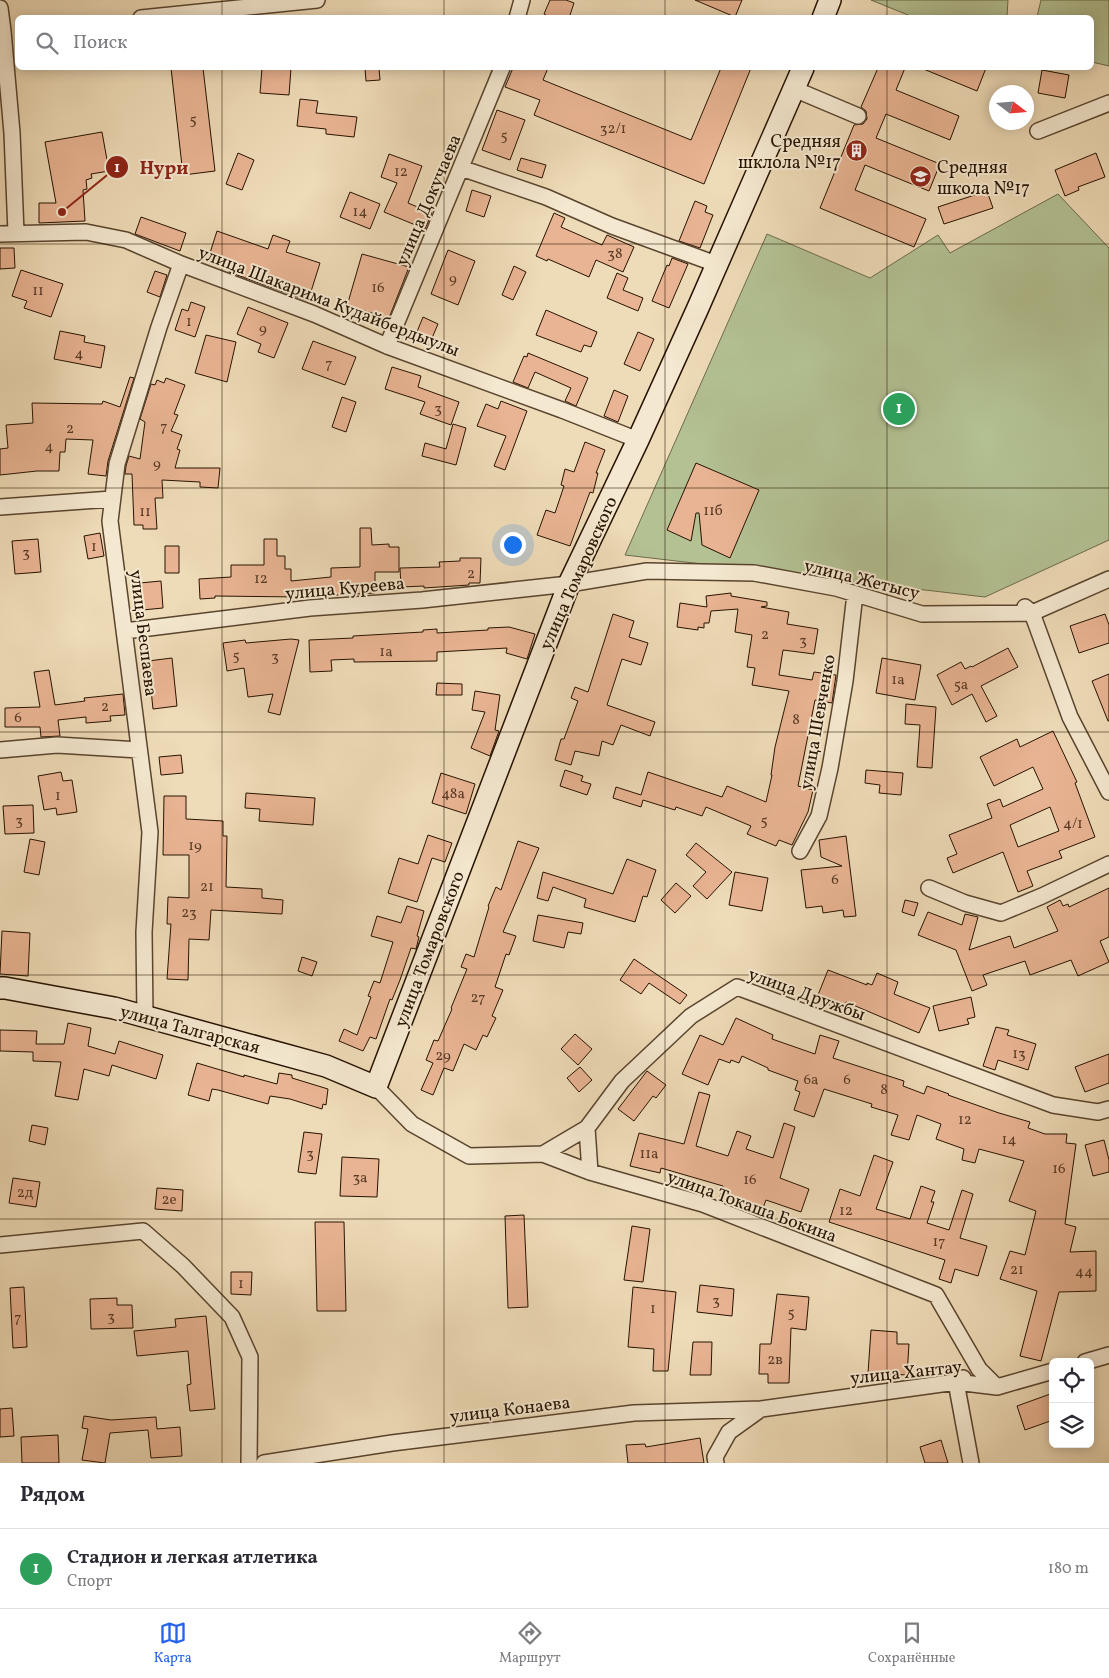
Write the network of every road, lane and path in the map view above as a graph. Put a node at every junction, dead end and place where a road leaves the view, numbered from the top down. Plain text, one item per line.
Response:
1 (317, 0) edge
2 (522, 0) edge
3 (830, 0) edge
4 (0, 8) edge
5 (170, 15) edge
6 (518, 15) edge
7 (823, 15) edge
8 (7, 31) edge
9 (501, 70) edge
10 (801, 70) edge
11 (794, 88) junction
12 (1109, 104) edge
13 (858, 116) dead end
14 (1038, 131) dead end
15 (461, 168) junction
16 (16, 233) junction
17 (0, 234) edge
18 (181, 264) junction
19 (716, 264) junction
20 (387, 346) junction
21 (638, 440) junction
22 (112, 499) junction
23 (0, 507) edge
24 (1109, 579) edge
25 (569, 584) junction
26 (855, 594) junction
27 (1026, 608) junction
28 (125, 631) junction
29 (0, 750) edge
30 (140, 750) junction
31 (1109, 792) edge
32 (800, 851) dead end
33 (1109, 864) edge
34 (929, 888) dead end
35 (0, 988) edge
36 (145, 1017) junction
37 (376, 1087) junction
38 (1109, 1108) edge
39 (587, 1128) junction
40 (543, 1154) junction
41 (590, 1172) junction
42 (0, 1245) edge
43 (1109, 1355) edge
44 (1094, 1359) edge
45 (979, 1369) junction
46 (1049, 1372) edge
47 (956, 1382) junction
48 (997, 1387) junction
49 (761, 1409) junction
50 (249, 1463) edge
51 (264, 1463) edge
52 (716, 1463) edge
53 (971, 1463) edge

1 - 5 street
2 - 6 street
3 - 7 street
4 - 8 street
8 - 16 street
9 - 15 street, улица Докучаева
10 - 11 street, улица Томаровского
11 - 13 street
11 - 19 street, улица Томаровского
12 - 14 street
15 - 19 street
15 - 20 street, улица Докучаева
16 - 17 street, улица Шакарима Кудайбердыулы
16 - 18 street, улица Шакарима Кудайбердыулы
18 - 20 street, улица Шакарима Кудайбердыулы
18 - 22 street, улица Беспаева
19 - 21 street, улица Томаровского
20 - 21 street, улица Шакарима Кудайбердыулы
21 - 25 street, улица Томаровского
22 - 23 street
22 - 28 street, улица Беспаева
24 - 27 street, улица Жетысу
25 - 26 street, улица Жетысу
25 - 28 street, улица Куреева
25 - 37 street, улица Томаровского
26 - 27 street, улица Жетысу
26 - 32 street, улица Шевченко
27 - 31 street
28 - 30 street, улица Беспаева
29 - 30 street
30 - 36 street, улица Беспаева
33 - 34 street
35 - 36 street, улица Талгарская
36 - 37 street, улица Талгарская
37 - 40 street, улица Токаша Бокина
38 - 39 street, улица Дружбы
39 - 40 street, улица Дружбы
39 - 41 street
40 - 41 street, улица Токаша Бокина
41 - 45 street, улица Токаша Бокина
42 - 50 street
43 - 44 street
45 - 47 street
45 - 48 street, улица Токаша Бокина
46 - 48 street, улица Хантау
47 - 48 street, улица Хантау
47 - 49 street, улица Хантау
47 - 53 street
49 - 51 street, улица Конаева
49 - 52 street

